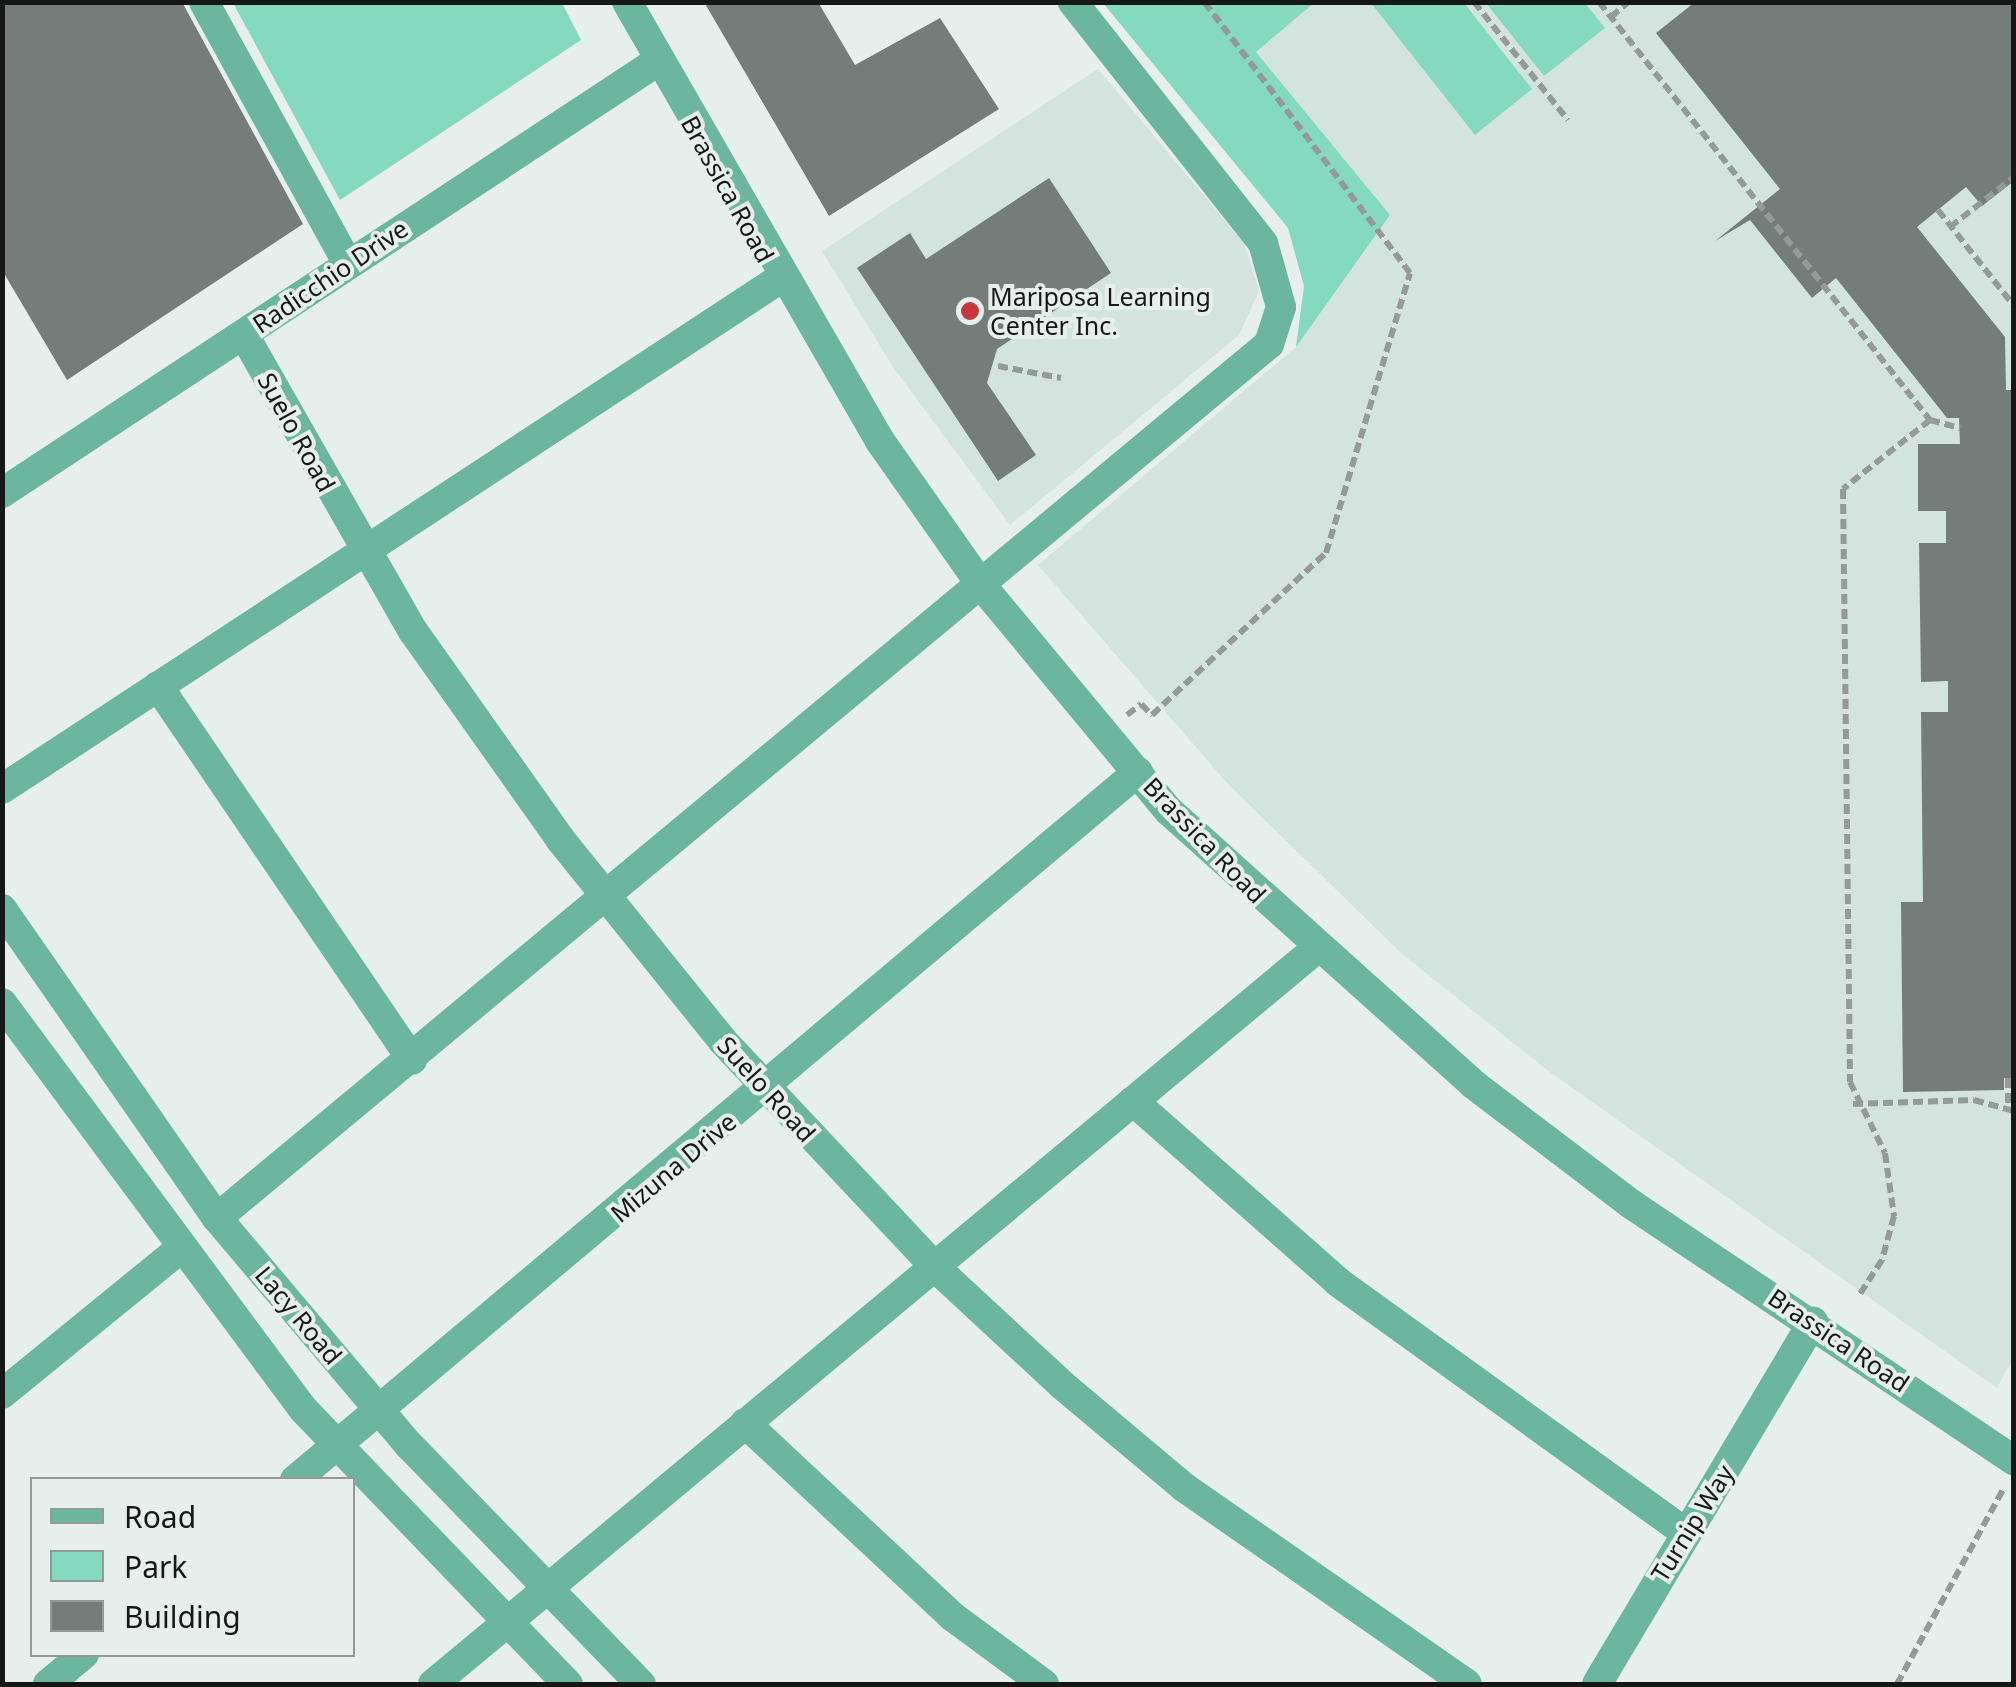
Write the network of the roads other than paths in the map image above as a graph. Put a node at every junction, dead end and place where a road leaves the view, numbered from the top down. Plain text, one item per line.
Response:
1 (204, 2) edge
2 (627, 2) edge
3 (1073, 2) edge
4 (658, 61) junction
5 (348, 264) junction
6 (778, 280) junction
7 (244, 334) junction
8 (2, 492) edge
9 (362, 551) junction
10 (982, 586) junction
11 (158, 686) junction
12 (1138, 772) junction
13 (2, 790) edge
14 (604, 894) junction
15 (2, 909) edge
16 (1316, 949) junction
17 (2, 1003) edge
18 (412, 1060) junction
19 (766, 1088) junction
20 (1133, 1101) junction
21 (217, 1218) junction
22 (180, 1248) junction
23 (938, 1269) junction
24 (1813, 1321) junction
25 (2, 1394) edge
26 (379, 1410) junction
27 (745, 1423) junction
28 (336, 1444) junction
29 (2014, 1460) edge
30 (298, 1477) edge
31 (1683, 1532) junction
32 (544, 1591) junction
33 (504, 1624) junction
34 (80, 1657) edge
35 (48, 1684) edge
36 (433, 1684) edge
37 (568, 1684) edge
38 (641, 1684) edge
39 (1044, 1684) edge
40 (1466, 1684) edge
41 (1598, 1684) edge

1 - 5 street
2 - 4 street, Brassica Road
3 - 10 street
4 - 5 street, Radicchio Drive
4 - 6 street, Brassica Road
5 - 7 street, Radicchio Drive
6 - 9 street
6 - 10 street, Brassica Road
7 - 8 street, Radicchio Drive
7 - 9 street, Suelo Road
9 - 11 street
9 - 14 street, Suelo Road
10 - 12 street, Brassica Road
10 - 14 street
11 - 13 street
11 - 18 street
12 - 16 street, Brassica Road
12 - 19 street, Mizuna Drive
14 - 18 street
14 - 19 street, Suelo Road
15 - 21 street, Lacy Road
16 - 20 street
16 - 24 street, Brassica Road
17 - 22 street, Lacy Road
18 - 21 street
19 - 23 street, Suelo Road
19 - 26 street, Mizuna Drive
20 - 23 street
20 - 31 street
21 - 26 street, Lacy Road
22 - 25 street
22 - 28 street, Lacy Road
23 - 27 street
23 - 40 street, Suelo Road
24 - 29 street, Brassica Road
24 - 31 street, Turnip Way
26 - 28 street, Mizuna Drive
26 - 32 street, Lacy Road
27 - 32 street
27 - 39 street
28 - 30 street, Mizuna Drive
28 - 33 street, Lacy Road
31 - 41 street, Turnip Way
32 - 33 street
32 - 38 street, Lacy Road
33 - 36 street
33 - 37 street, Lacy Road
34 - 35 street

